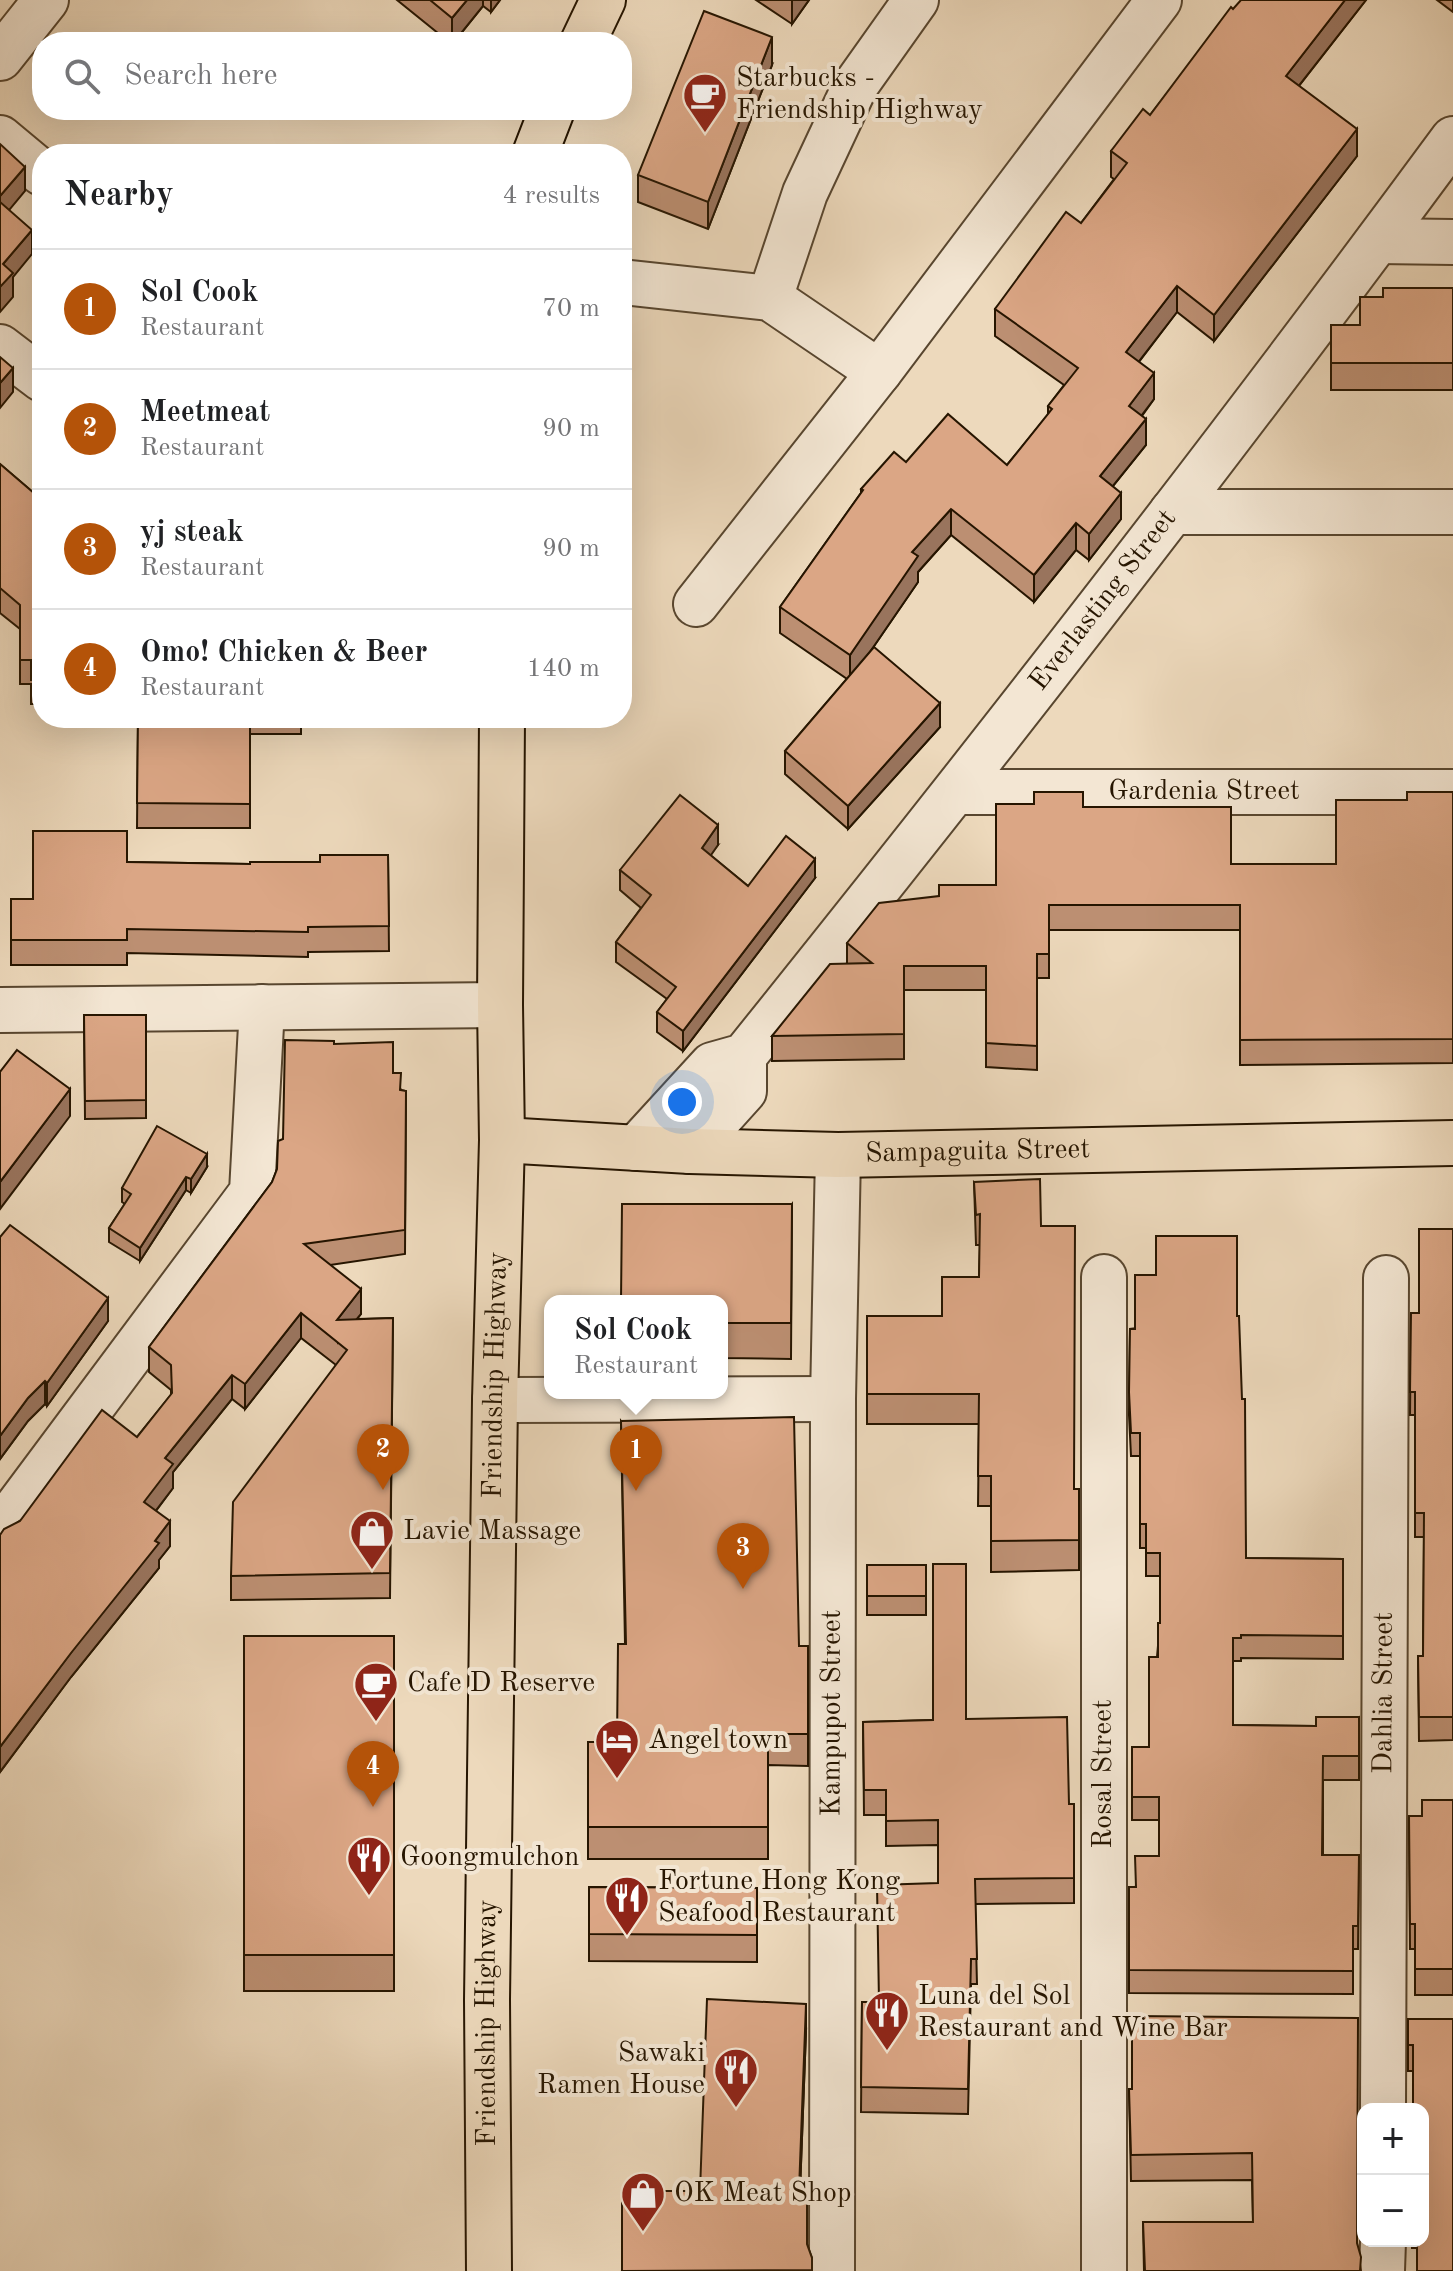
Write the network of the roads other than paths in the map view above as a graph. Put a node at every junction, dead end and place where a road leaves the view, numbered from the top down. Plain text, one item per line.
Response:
1 (46, 0) edge
2 (603, 0) edge
3 (916, 0) edge
4 (1159, 0) edge
5 (588, 32) edge
6 (0, 58) edge
7 (548, 120) edge
8 (0, 138) edge
9 (1453, 139) edge
10 (539, 144) edge
11 (32, 165) edge
12 (1378, 241) junction
13 (1453, 242) edge
14 (632, 283) edge
15 (770, 298) junction
16 (0, 347) edge
17 (32, 365) edge
18 (879, 372) junction
19 (1172, 512) junction
20 (1453, 512) edge
21 (696, 604) dead end
22 (502, 728) edge
23 (956, 792) junction
24 (1453, 792) edge
25 (500, 1005) junction
26 (262, 1007) junction
27 (0, 1010) edge
28 (744, 1056) junction
29 (502, 1140) junction
30 (1453, 1143) edge
31 (636, 1148) junction
32 (690, 1151) junction
33 (838, 1155) junction
34 (1104, 1277) dead end
35 (1386, 1278) dead end
36 (833, 1399) junction
37 (495, 1400) junction
38 (0, 1530) edge
39 (1104, 2018) junction
40 (1150, 2018) edge
41 (1337, 2020) edge
42 (1404, 2020) junction
43 (1384, 2103) edge
44 (1383, 2247) edge
45 (489, 2271) edge
46 (832, 2271) edge
47 (1104, 2271) edge
48 (1382, 2271) edge

1 - 6 street
2 - 5 main road
3 - 15 street
4 - 18 street
7 - 10 main road
8 - 11 street
9 - 12 street, Everlasting Street
12 - 13 street
12 - 19 street, Everlasting Street
14 - 15 street
15 - 18 street
16 - 17 street
18 - 21 street
19 - 20 street
19 - 23 street, Everlasting Street
22 - 25 main road, Friendship Highway
23 - 24 street, Gardenia Street
23 - 28 street, Everlasting Street
25 - 26 street
25 - 29 main road, Friendship Highway
26 - 27 street
26 - 38 street
28 - 31 street
28 - 32 street
29 - 31 main road, Sampaguita Street
29 - 37 main road, Friendship Highway
30 - 33 main road, Sampaguita Street
31 - 32 main road, Sampaguita Street
32 - 33 main road, Sampaguita Street
33 - 36 street, Kampupot Street
34 - 39 street, Rosal Street
35 - 42 street, Dahlia Street
36 - 37 street
36 - 46 street, Kampupot Street
37 - 45 main road, Friendship Highway
39 - 40 street
39 - 47 street, Rosal Street
41 - 42 street
42 - 43 street, Dahlia Street
44 - 48 street

